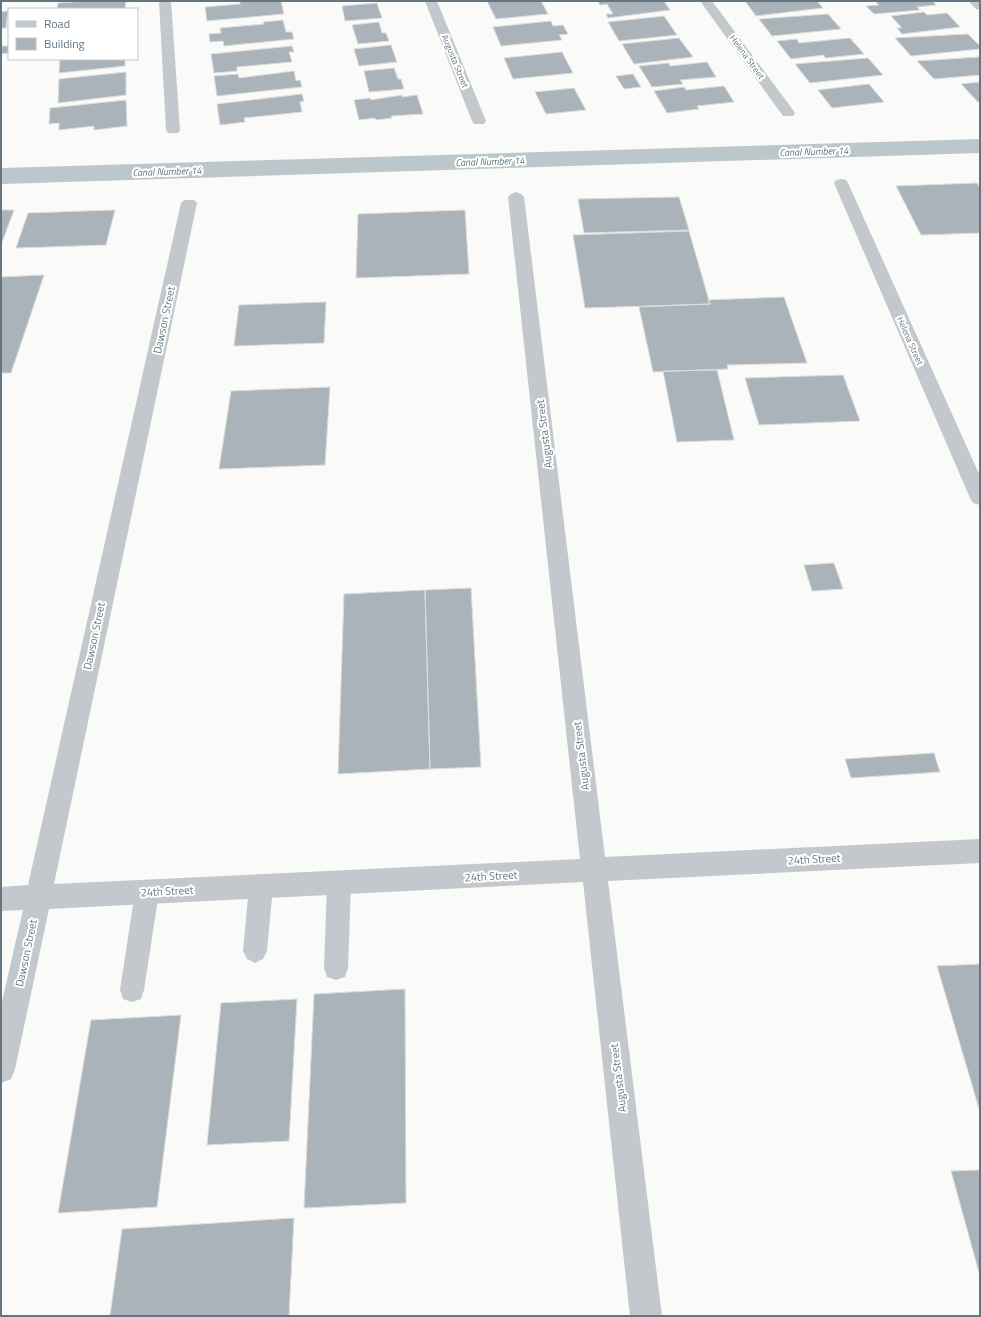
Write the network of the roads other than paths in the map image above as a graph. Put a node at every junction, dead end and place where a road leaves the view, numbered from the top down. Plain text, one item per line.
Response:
1 (165, 1) edge
2 (431, 1) edge
3 (706, 1) edge
4 (974, 1) edge
5 (980, 6) edge
6 (788, 113) dead end
7 (479, 121) dead end
8 (173, 130) dead end
9 (841, 183) dead end
10 (516, 197) dead end
11 (189, 203) dead end
12 (980, 498) edge
13 (980, 850) edge
14 (594, 871) junction
15 (339, 883) junction
16 (261, 887) junction
17 (147, 892) junction
18 (37, 897) junction
19 (1, 899) edge
20 (255, 951) dead end
21 (336, 968) dead end
22 (132, 990) dead end
23 (1, 1069) edge
24 (646, 1316) edge

1 - 8 street
2 - 7 street, Augusta Street
3 - 6 street, Helena Street
4 - 5 street
9 - 12 street, Helena Street
10 - 14 street, Augusta Street
11 - 18 street, Dawson Street
13 - 14 street, 24th Street
14 - 15 street, 24th Street
14 - 24 street, Augusta Street
15 - 16 street, 24th Street
15 - 21 lane
16 - 17 street, 24th Street
16 - 20 lane
17 - 18 street, 24th Street
17 - 22 lane
18 - 19 street, 24th Street
18 - 23 street, Dawson Street

